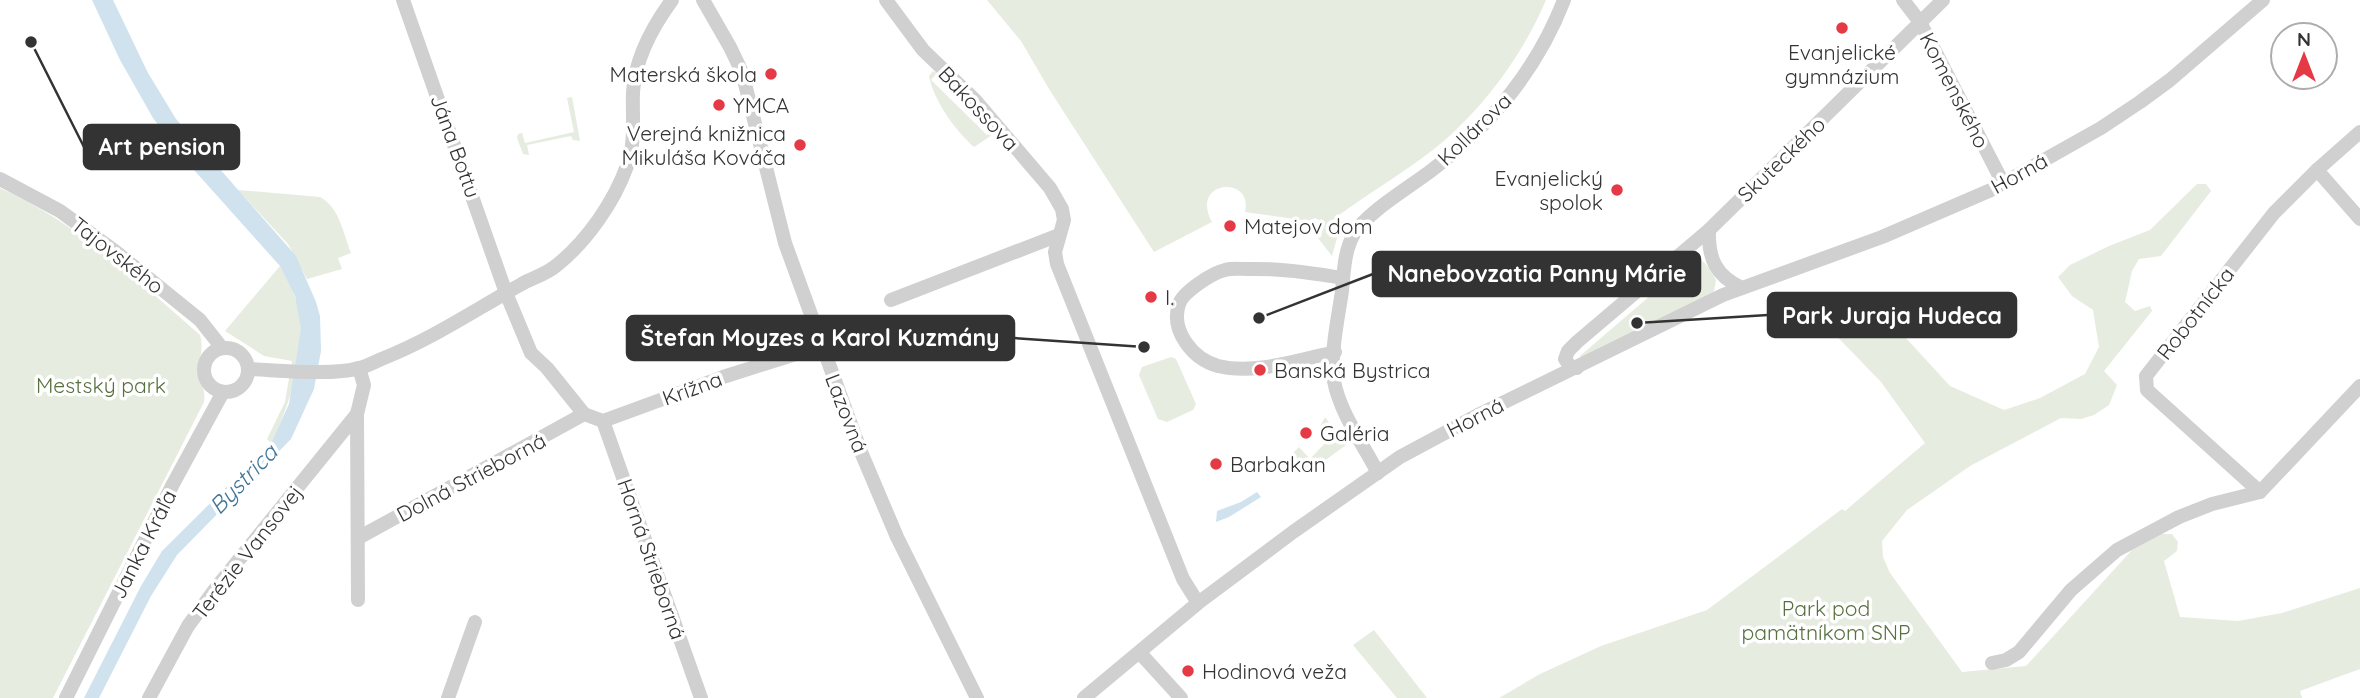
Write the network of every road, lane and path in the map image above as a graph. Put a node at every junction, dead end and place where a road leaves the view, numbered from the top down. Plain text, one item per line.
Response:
1 (403, 0) edge
2 (672, 0) edge
3 (703, 0) edge
4 (886, 0) edge
5 (1564, 0) edge
6 (1903, 0) edge
7 (1943, 0) edge
8 (2263, 0) edge
9 (1920, 22) junction
10 (2360, 132) edge
11 (2317, 170) junction
12 (0, 179) edge
13 (2003, 184) junction
14 (2360, 219) edge
15 (1709, 230) junction
16 (1059, 235) junction
17 (1343, 278) junction
18 (1742, 288) junction
19 (506, 293) junction
20 (891, 300) dead end
21 (821, 346) junction
22 (222, 348) junction
23 (1335, 352) junction
24 (359, 368) junction
25 (1577, 368) junction
26 (248, 369) junction
27 (2360, 386) edge
28 (223, 392) junction
29 (358, 414) junction
30 (584, 415) junction
31 (603, 421) junction
32 (1378, 473) junction
33 (2259, 492) junction
34 (358, 538) junction
35 (358, 600) dead end
36 (1198, 603) junction
37 (475, 622) dead end
38 (1140, 653) junction
39 (1992, 663) dead end
40 (66, 698) edge
41 (149, 698) edge
42 (448, 698) edge
43 (701, 698) edge
44 (977, 698) edge
45 (1084, 698) edge
46 (1181, 698) edge

1 - 19 street, Jána Bottu
2 - 19 street
3 - 21 street, Lazovná
4 - 16 street, Bakossova
5 - 17 street, Kollárova
6 - 9 street, Komenského
7 - 9 street, Skuteckého
8 - 13 street, Horná
9 - 13 street, Komenského
9 - 15 street, Skuteckého
10 - 11 street, Robotnícka
11 - 14 street
11 - 33 street, Robotnícka
12 - 22 street, Tajovského
13 - 18 street, Horná
15 - 18 street
15 - 25 street
16 - 20 street
16 - 36 street
17 - 23 street
17 - 23 street
18 - 25 street, Horná
19 - 24 street
19 - 30 street, Jána Bottu
21 - 31 street, Krížna
21 - 44 street, Lazovná
22 - 26 street
22 - 28 street
23 - 32 street
24 - 26 street
24 - 29 street
25 - 32 street, Horná
26 - 28 street
27 - 33 street
28 - 40 street, Janka Kráľa
29 - 34 street
29 - 41 street, Terézie Vansovej
30 - 31 street
30 - 34 street, Dolná Strieborná
31 - 43 street, Horná Strieborná
32 - 36 street, Horná
33 - 39 street
34 - 35 street
36 - 38 street, Horná
37 - 42 street
38 - 45 street, Horná
38 - 46 street

